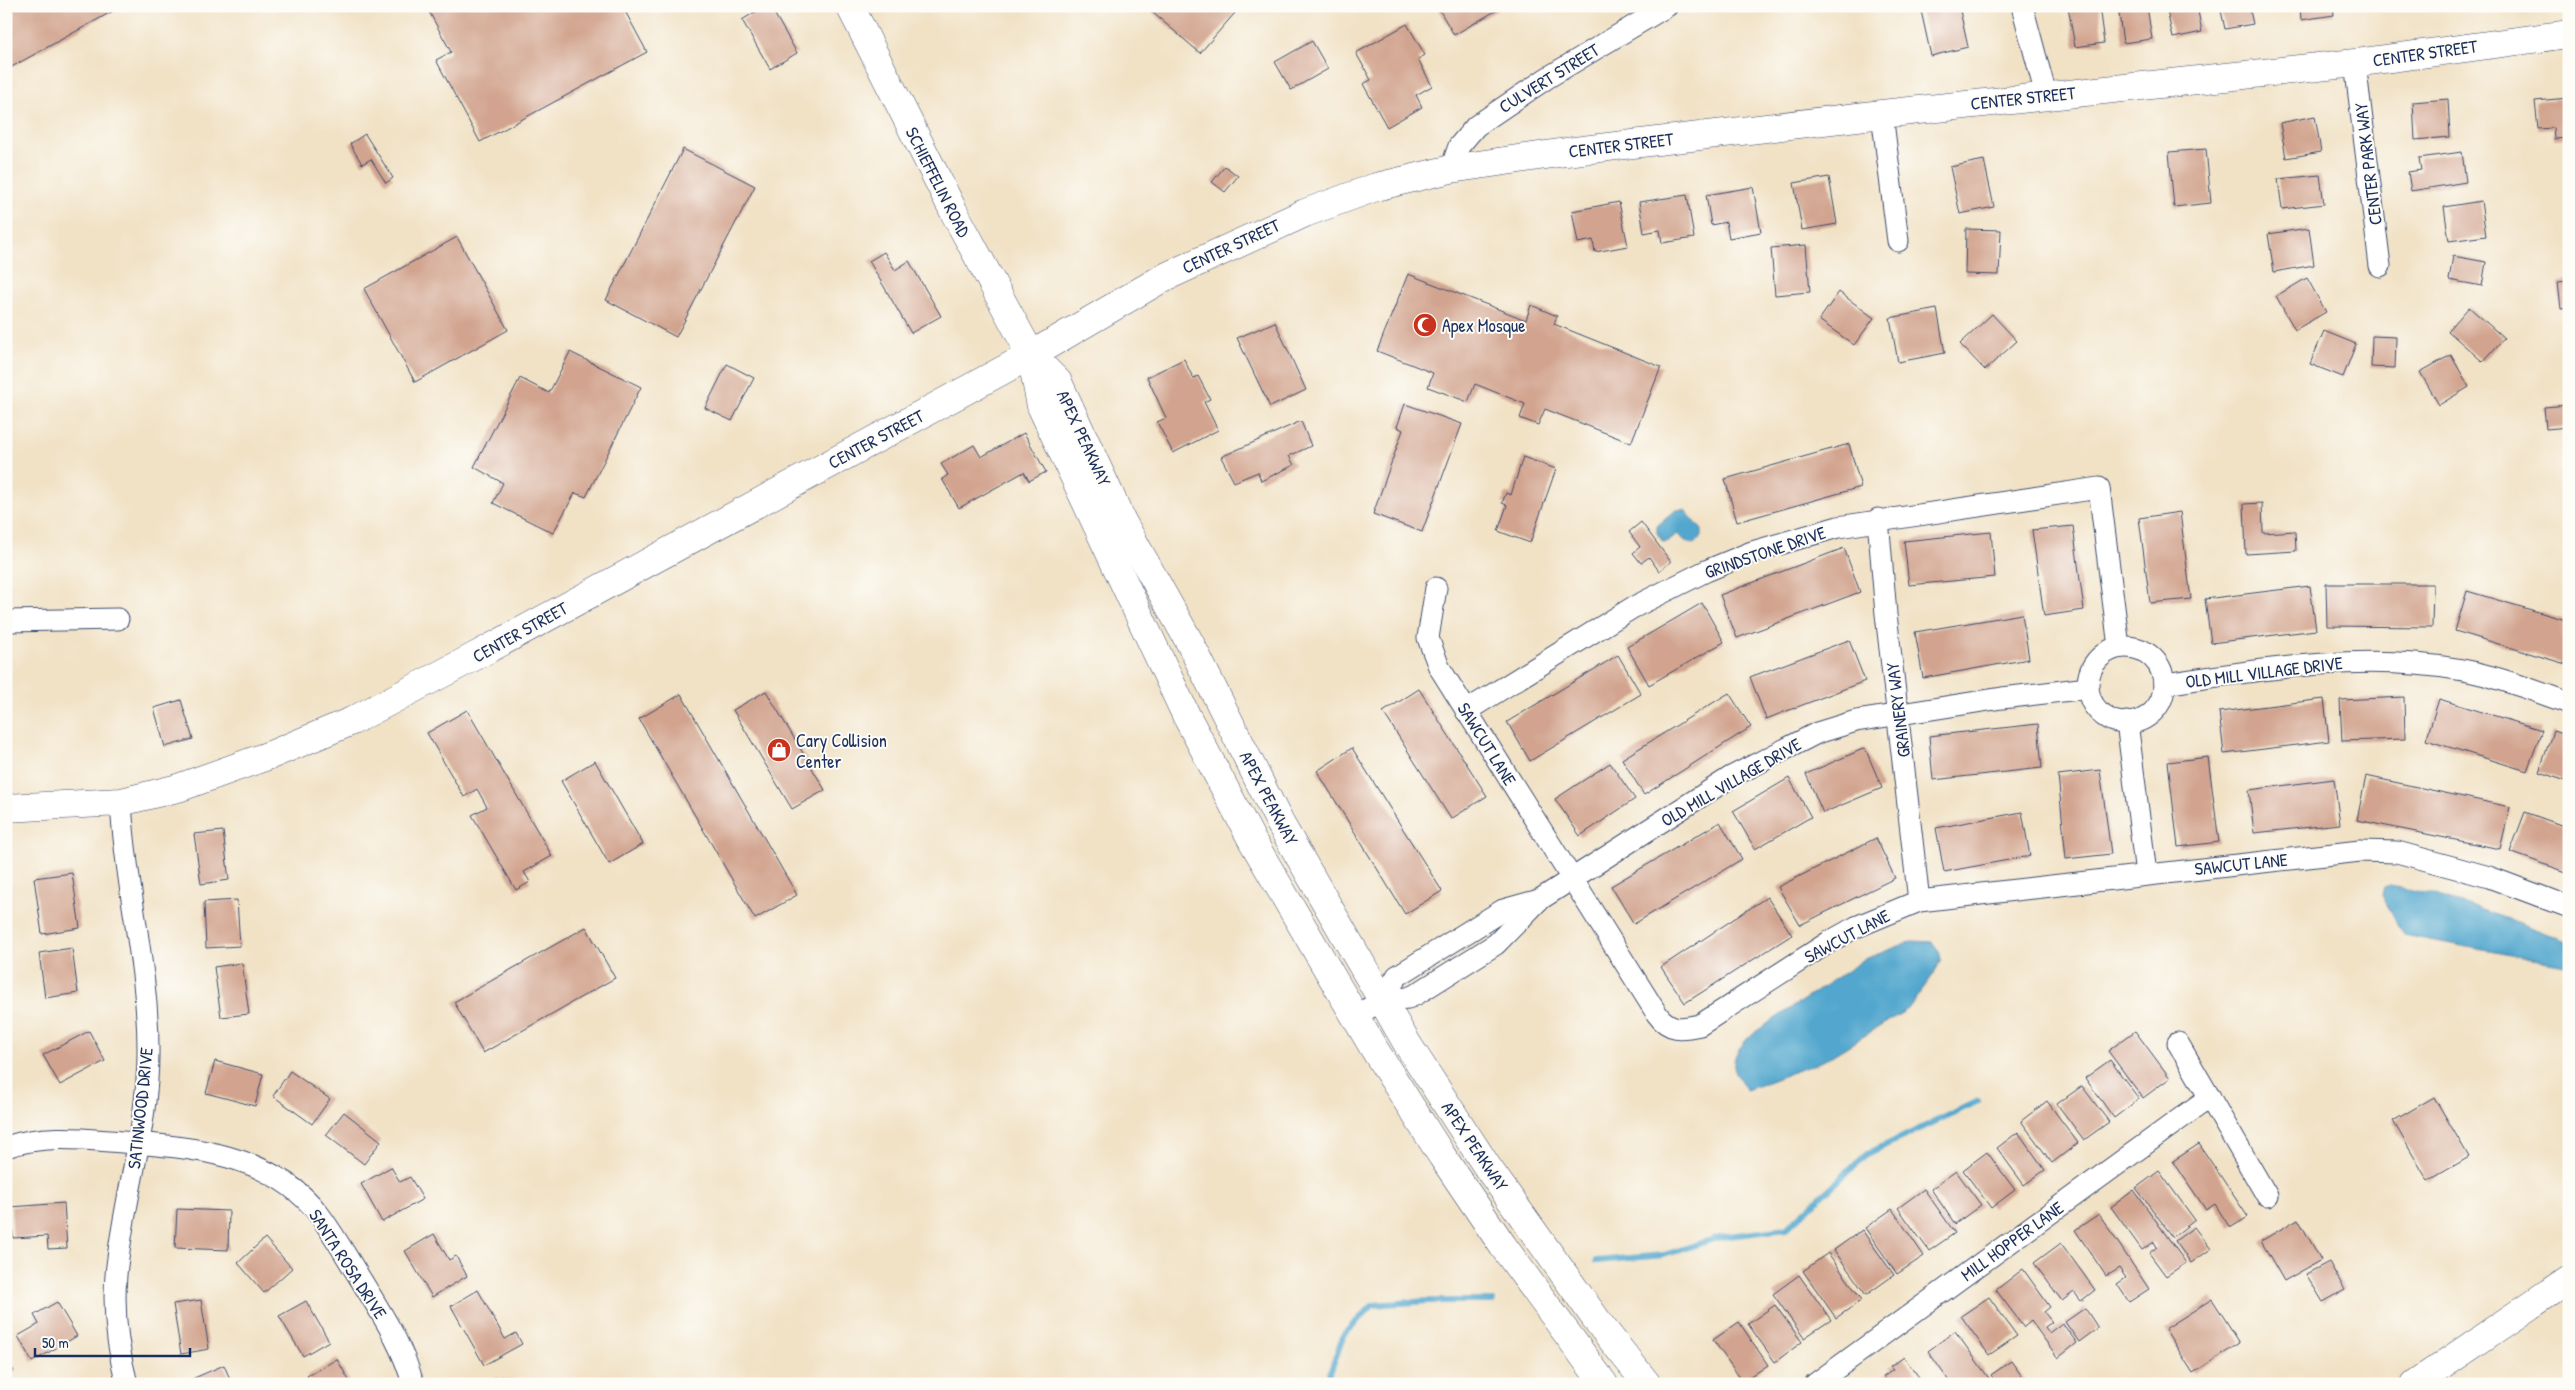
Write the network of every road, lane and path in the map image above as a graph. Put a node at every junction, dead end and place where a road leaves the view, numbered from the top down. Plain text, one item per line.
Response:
1 (850, 6) edge
2 (1667, 6) edge
3 (2022, 6) edge
4 (2569, 34) edge
5 (2355, 63) junction
6 (2046, 95) junction
7 (1882, 114) junction
8 (1451, 169) junction
9 (1898, 241) dead end
10 (2380, 266) dead end
11 (1031, 355) junction
12 (1878, 519) junction
13 (1436, 588) dead end
14 (118, 620) dead end
15 (6, 621) edge
16 (2119, 647) junction
17 (2164, 684) junction
18 (2088, 688) junction
19 (2569, 703) edge
20 (1466, 711) junction
21 (1899, 714) junction
22 (2128, 722) junction
23 (121, 802) junction
24 (6, 808) edge
25 (2146, 874) junction
26 (1574, 879) junction
27 (1920, 901) junction
28 (2569, 907) edge
29 (1383, 1000) junction
30 (1355, 1016) junction
31 (2178, 1043) dead end
32 (2210, 1097) junction
33 (140, 1143) junction
34 (6, 1146) edge
35 (2267, 1196) dead end
36 (2569, 1279) edge
37 (126, 1383) edge
38 (413, 1384) edge
39 (1604, 1384) edge
40 (1647, 1384) edge
41 (1814, 1384) edge
42 (2415, 1384) edge

1 - 11 main road, SCHIEFFELIN ROAD
2 - 8 street, CULVERT STREET
3 - 6 street
4 - 5 main road, CENTER STREET
5 - 6 main road, CENTER STREET
5 - 10 street, CENTER PARK WAY
6 - 7 main road, CENTER STREET
7 - 8 main road, CENTER STREET
7 - 9 street
8 - 11 main road, CENTER STREET
11 - 23 main road, CENTER STREET
11 - 29 main road, APEX PEAKWAY
11 - 30 main road, APEX PEAKWAY
12 - 16 street, GRINDSTONE DRIVE
12 - 20 street, GRINDSTONE DRIVE
12 - 21 street, GRAINERY WAY
13 - 20 street, SAWCUT LANE
14 - 15 street
16 - 17 street
16 - 18 street
17 - 19 street, OLD MILL VILLAGE DRIVE
17 - 22 street
18 - 21 street, OLD MILL VILLAGE DRIVE
18 - 22 street
20 - 26 street, SAWCUT LANE
21 - 26 street, OLD MILL VILLAGE DRIVE
21 - 27 street, GRAINERY WAY
22 - 25 street
23 - 24 main road, CENTER STREET
23 - 33 street, SATINWOOD DRIVE
25 - 27 street, SAWCUT LANE
25 - 28 street, SAWCUT LANE
26 - 27 street, SAWCUT LANE
26 - 29 street, OLD MILL VILLAGE DRIVE
29 - 30 street, OLD MILL VILLAGE DRIVE
29 - 40 main road, APEX PEAKWAY
30 - 39 main road, APEX PEAKWAY
31 - 32 street
32 - 35 street
32 - 41 street, MILL HOPPER LANE
33 - 34 street, SANTA ROSA DRIVE
33 - 37 street, SATINWOOD DRIVE
33 - 38 street, SANTA ROSA DRIVE
36 - 42 main road

